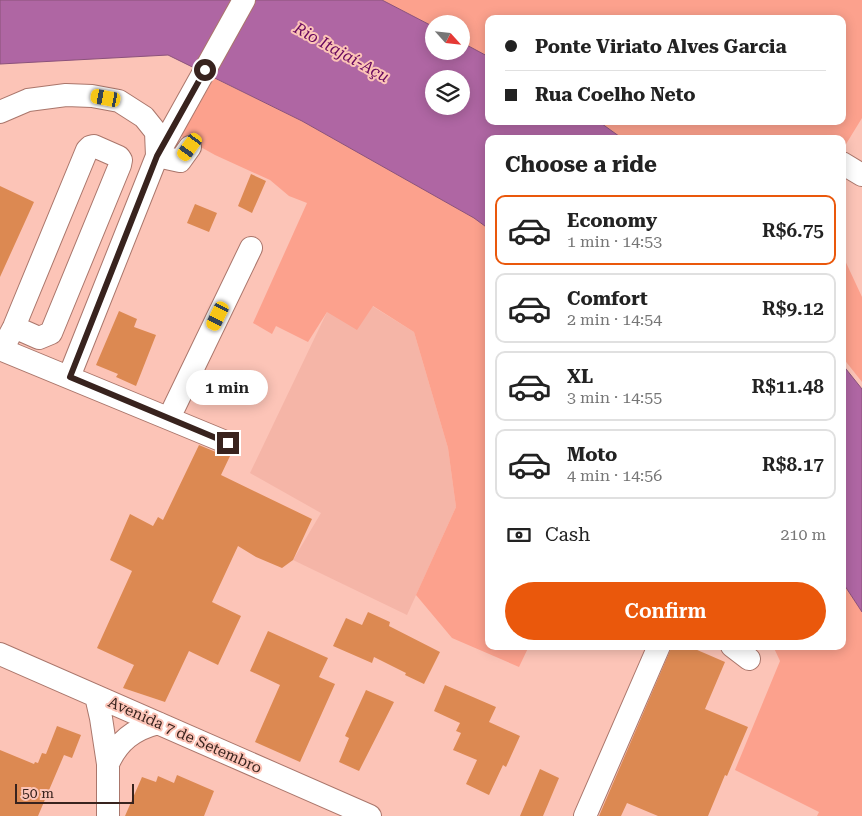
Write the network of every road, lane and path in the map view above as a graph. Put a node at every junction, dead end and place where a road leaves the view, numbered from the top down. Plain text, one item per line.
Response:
1 (244, 0) edge
2 (0, 112) edge
3 (190, 147) dead end
4 (157, 156) junction
5 (846, 165) edge
6 (862, 175) edge
7 (251, 248) dead end
8 (14, 327) junction
9 (1, 350) edge
10 (70, 377) junction
11 (169, 418) junction
12 (228, 443) dead end
13 (657, 650) edge
14 (0, 654) edge
15 (96, 696) junction
16 (158, 723) junction
17 (108, 764) junction
18 (108, 816) edge
19 (370, 816) edge
20 (585, 816) edge

1 - 4 street
2 - 4 street
3 - 4 street
4 - 10 street
5 - 6 street
7 - 11 street
8 - 8 street
8 - 9 street
9 - 10 street
10 - 11 street
11 - 12 street
13 - 20 street
14 - 15 street, Avenida 7 de Setembro
15 - 16 street, Avenida 7 de Setembro
15 - 17 street
16 - 17 street
16 - 19 street, Avenida 7 de Setembro
17 - 18 street

